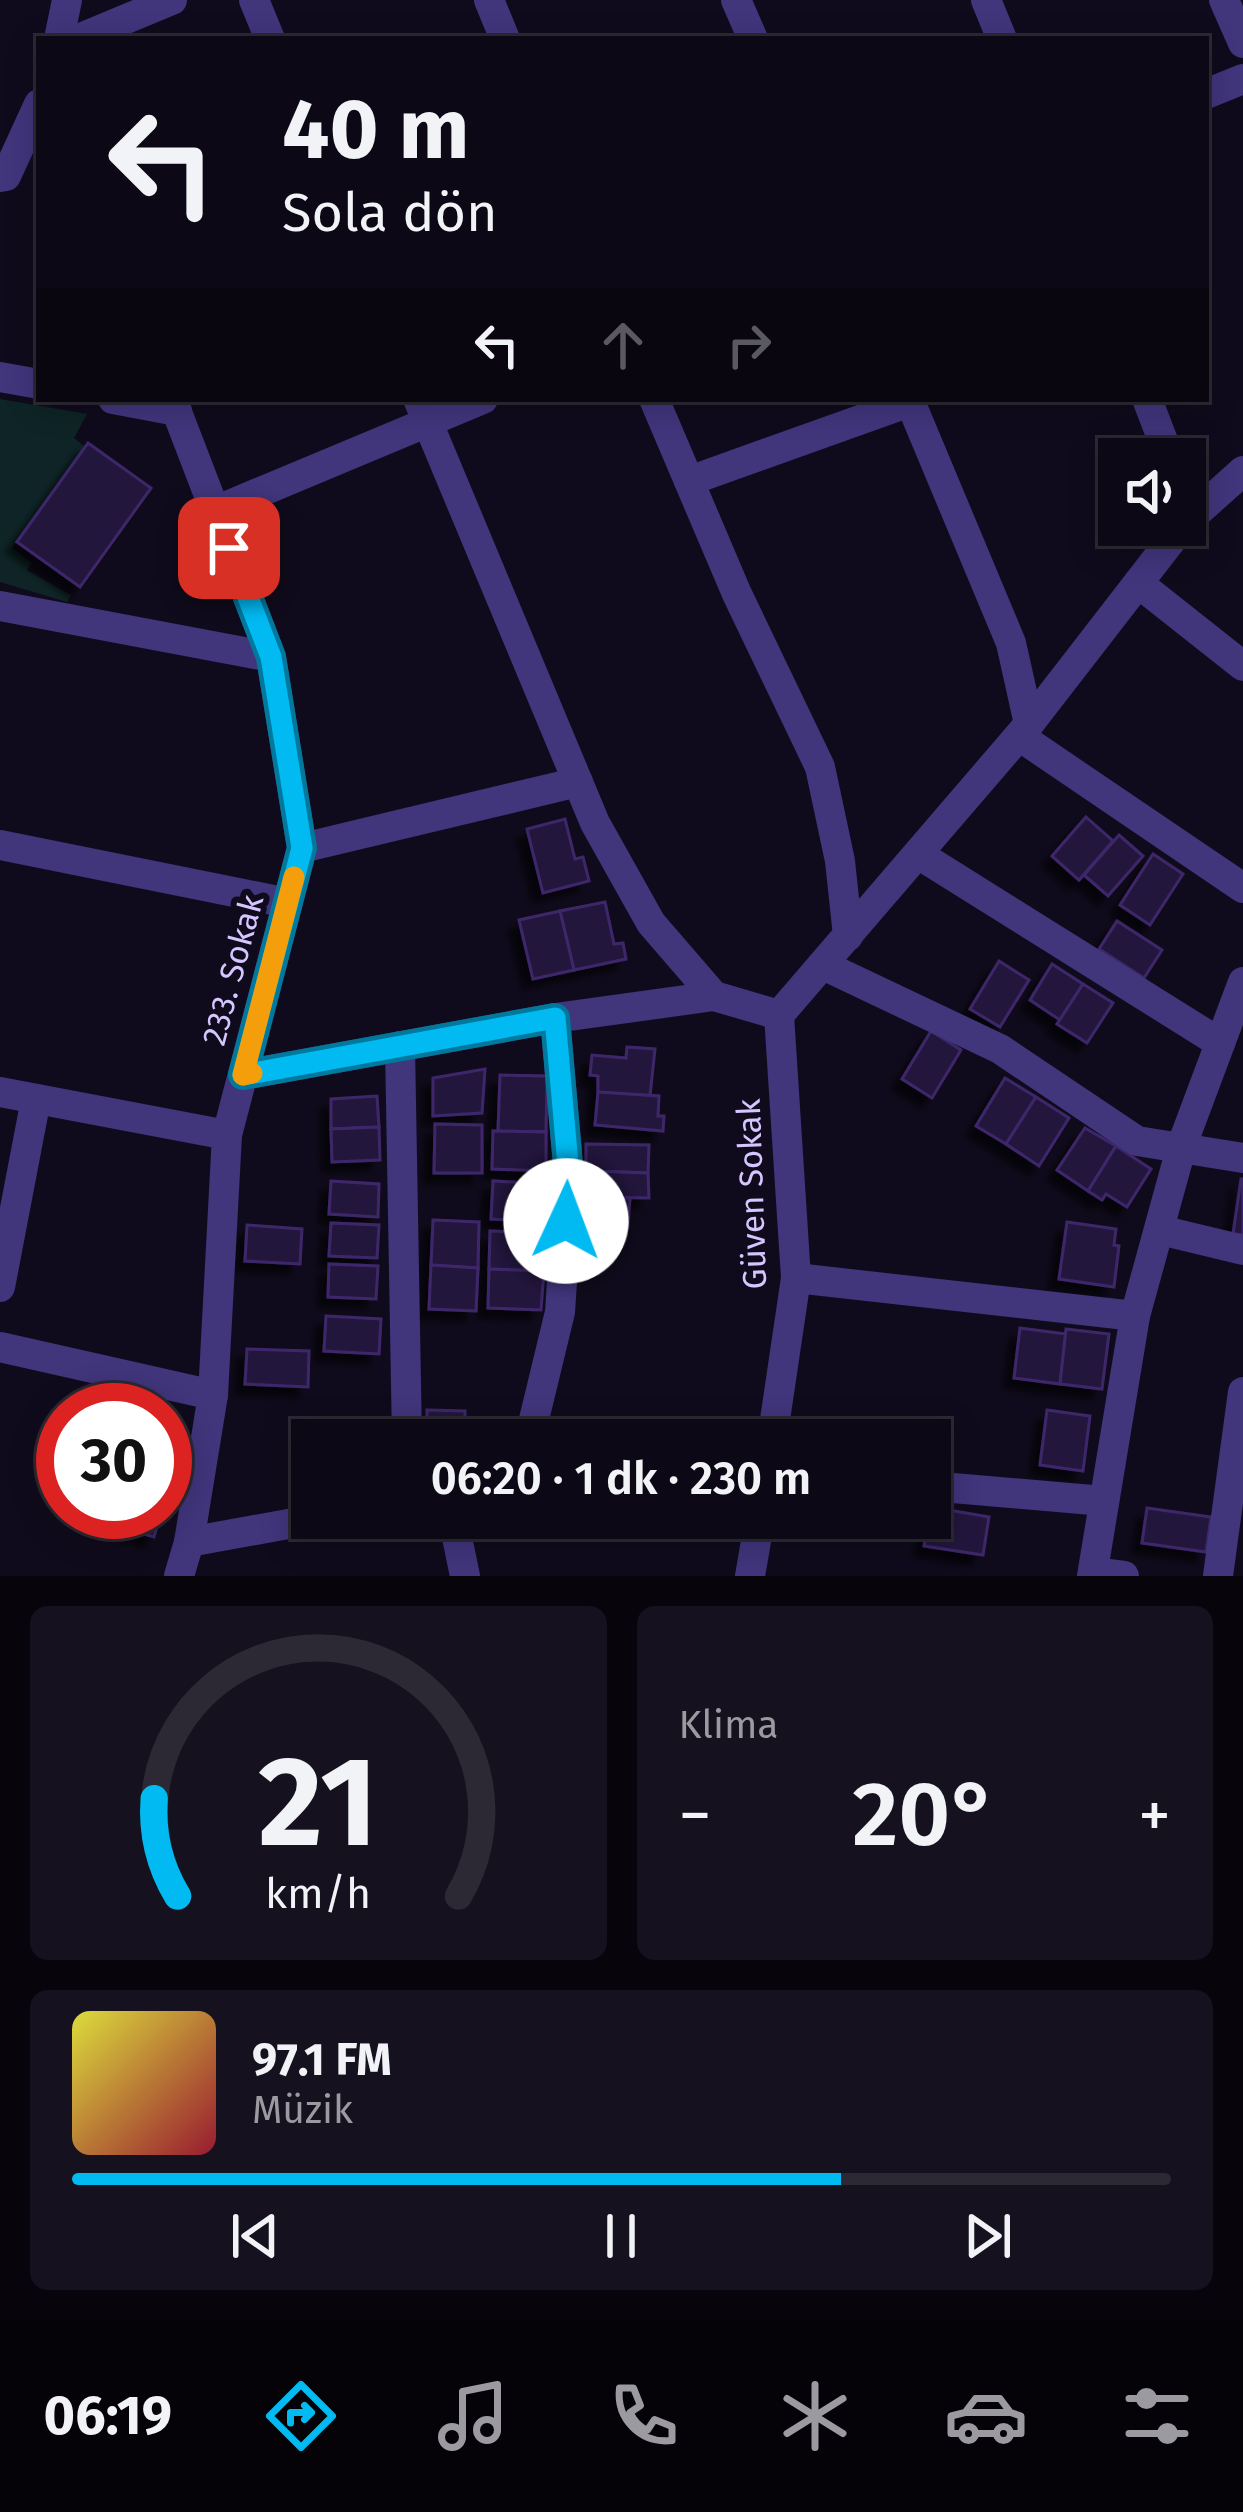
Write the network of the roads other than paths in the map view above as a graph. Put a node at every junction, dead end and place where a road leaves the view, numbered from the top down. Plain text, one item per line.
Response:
1 (68, 0) edge
2 (172, 0) edge
3 (254, 0) edge
4 (489, 0) edge
5 (736, 0) edge
6 (986, 0) edge
7 (1224, 0) edge
8 (60, 36) edge
9 (85, 36) edge
10 (269, 36) edge
11 (504, 36) edge
12 (752, 36) edge
13 (1001, 36) edge
14 (1243, 43) edge
15 (1243, 79) edge
16 (1209, 93) edge
17 (36, 111) edge
18 (0, 177) edge
19 (0, 377) edge
20 (36, 384) edge
21 (144, 402) edge
22 (468, 402) edge
23 (655, 402) edge
24 (906, 402) edge
25 (909, 402) edge
26 (1148, 402) edge
27 (175, 405) edge
28 (422, 411) edge
29 (1162, 438) edge
30 (1243, 471) edge
31 (689, 481) junction
32 (1206, 499) edge
33 (215, 511) junction
34 (1164, 546) edge
35 (1138, 584) junction
36 (2, 615) edge
37 (271, 657) junction
38 (1243, 666) edge
39 (1024, 730) junction
40 (578, 782) junction
41 (0, 845) edge
42 (302, 848) junction
43 (918, 854) junction
44 (1243, 888) edge
45 (288, 903) junction
46 (848, 936) junction
47 (823, 964) junction
48 (1243, 982) edge
49 (714, 996) junction
50 (778, 1016) junction
51 (555, 1018) junction
52 (1220, 1043) junction
53 (400, 1046) junction
54 (243, 1075) junction
55 (0, 1092) edge
56 (36, 1099) junction
57 (227, 1136) junction
58 (1182, 1145) junction
59 (1243, 1158) edge
60 (1160, 1230) junction
61 (1243, 1250) edge
62 (796, 1278) junction
63 (0, 1287) edge
64 (1136, 1316) junction
65 (0, 1347) edge
66 (1243, 1392) edge
67 (213, 1395) junction
68 (406, 1419) edge
69 (534, 1419) edge
70 (775, 1419) edge
71 (951, 1488) edge
72 (1104, 1501) junction
73 (291, 1523) edge
74 (457, 1539) edge
75 (756, 1539) edge
76 (189, 1542) junction
77 (1103, 1575) edge
78 (178, 1576) edge
79 (465, 1576) edge
80 (750, 1576) edge
81 (1218, 1576) edge

1 - 8 street
2 - 9 street
3 - 10 street
4 - 11 street
5 - 12 street
6 - 13 street
7 - 14 street
15 - 16 street
17 - 18 street
19 - 20 street
21 - 27 street
22 - 28 street
23 - 31 street
24 - 31 street
25 - 39 street
26 - 29 street
27 - 33 street, 233. Sokak
28 - 33 street
28 - 40 street
30 - 32 street
31 - 46 street
33 - 37 street, 233. Sokak
34 - 35 street
35 - 38 street
35 - 39 street
36 - 37 street
37 - 42 street, 233. Sokak
39 - 43 street
39 - 44 street
40 - 42 street
40 - 49 street
41 - 45 street
42 - 45 street, 233. Sokak
43 - 46 street
43 - 52 street
45 - 54 street, 233. Sokak
46 - 47 street
47 - 50 street
47 - 58 street
48 - 52 street
49 - 50 street
49 - 51 street
50 - 62 street, Güven Sokak
51 - 53 street
51 - 69 street
52 - 58 street
53 - 54 street
53 - 68 street
54 - 57 street, 233. Sokak
55 - 56 street
56 - 57 street
56 - 63 street
57 - 67 street, 233. Sokak
58 - 59 street
58 - 60 street
60 - 61 street
60 - 64 street
62 - 64 street
62 - 70 street, Güven Sokak
64 - 72 street
65 - 67 street
66 - 81 street
67 - 76 street, 233. Sokak
71 - 72 street
72 - 77 street
73 - 76 street
74 - 79 street
75 - 80 street
76 - 78 street, 233. Sokak

